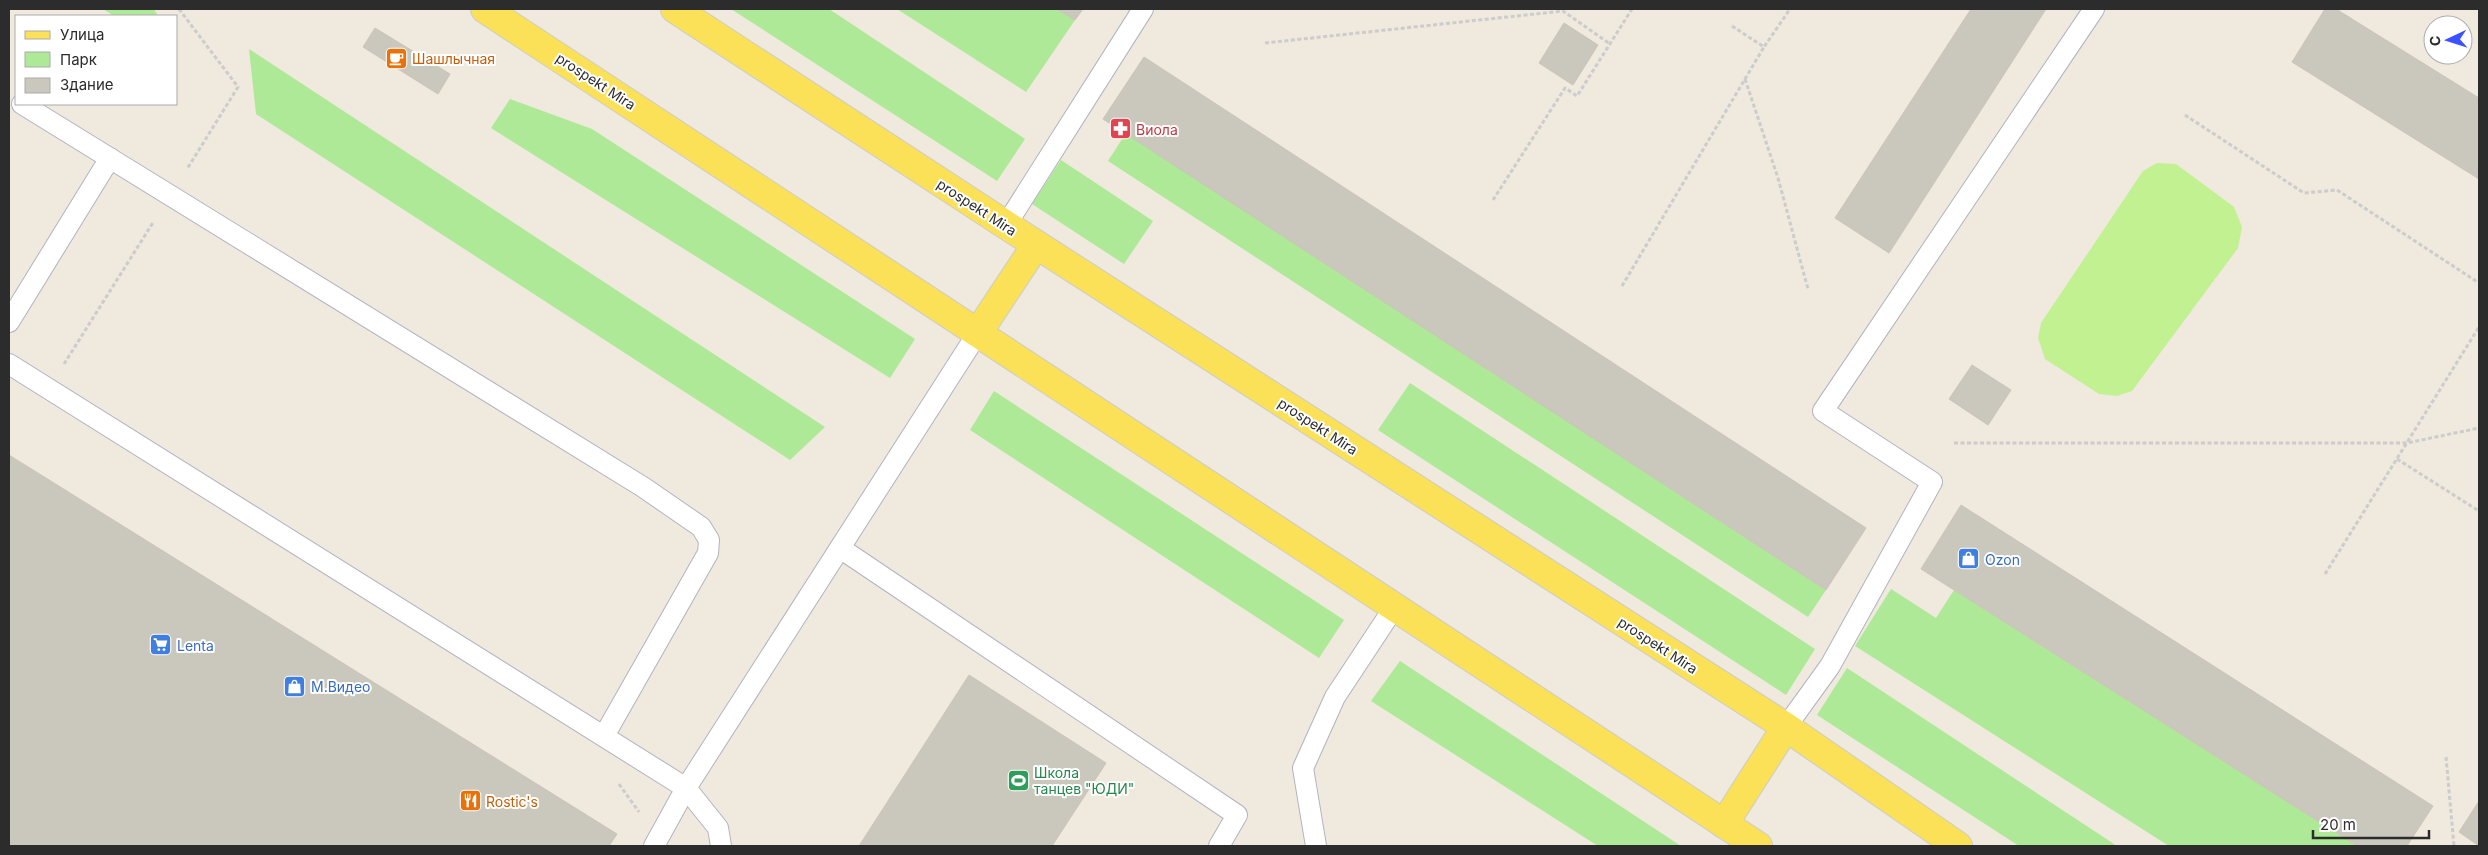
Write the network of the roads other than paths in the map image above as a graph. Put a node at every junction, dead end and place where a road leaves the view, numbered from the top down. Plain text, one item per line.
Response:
1 (486, 9) edge
2 (675, 9) edge
3 (1143, 9) edge
4 (2094, 9) edge
5 (24, 105) edge
6 (110, 158) junction
7 (1006, 225) junction
8 (1036, 245) junction
9 (9, 322) edge
10 (979, 332) junction
11 (9, 364) edge
12 (840, 548) junction
13 (1394, 606) junction
14 (1786, 728) junction
15 (604, 736) junction
16 (686, 788) junction
17 (1724, 824) junction
18 (654, 846) edge
19 (721, 846) edge
20 (1219, 846) edge
21 (1316, 846) edge
22 (1758, 846) edge
23 (1958, 846) edge

1 - 10 main road, prospekt Mira
2 - 7 main road, prospekt Mira
3 - 7 lane
4 - 14 lane
5 - 6 lane
6 - 9 lane
6 - 15 lane
7 - 8 main road, prospekt Mira
8 - 10 main road
8 - 14 main road, prospekt Mira
10 - 12 lane
10 - 13 main road, prospekt Mira
11 - 15 lane
12 - 16 lane
12 - 20 lane
13 - 17 main road, prospekt Mira
13 - 21 lane
14 - 17 main road
14 - 23 main road, prospekt Mira
15 - 16 lane
16 - 18 lane
16 - 19 lane
17 - 22 main road, prospekt Mira

